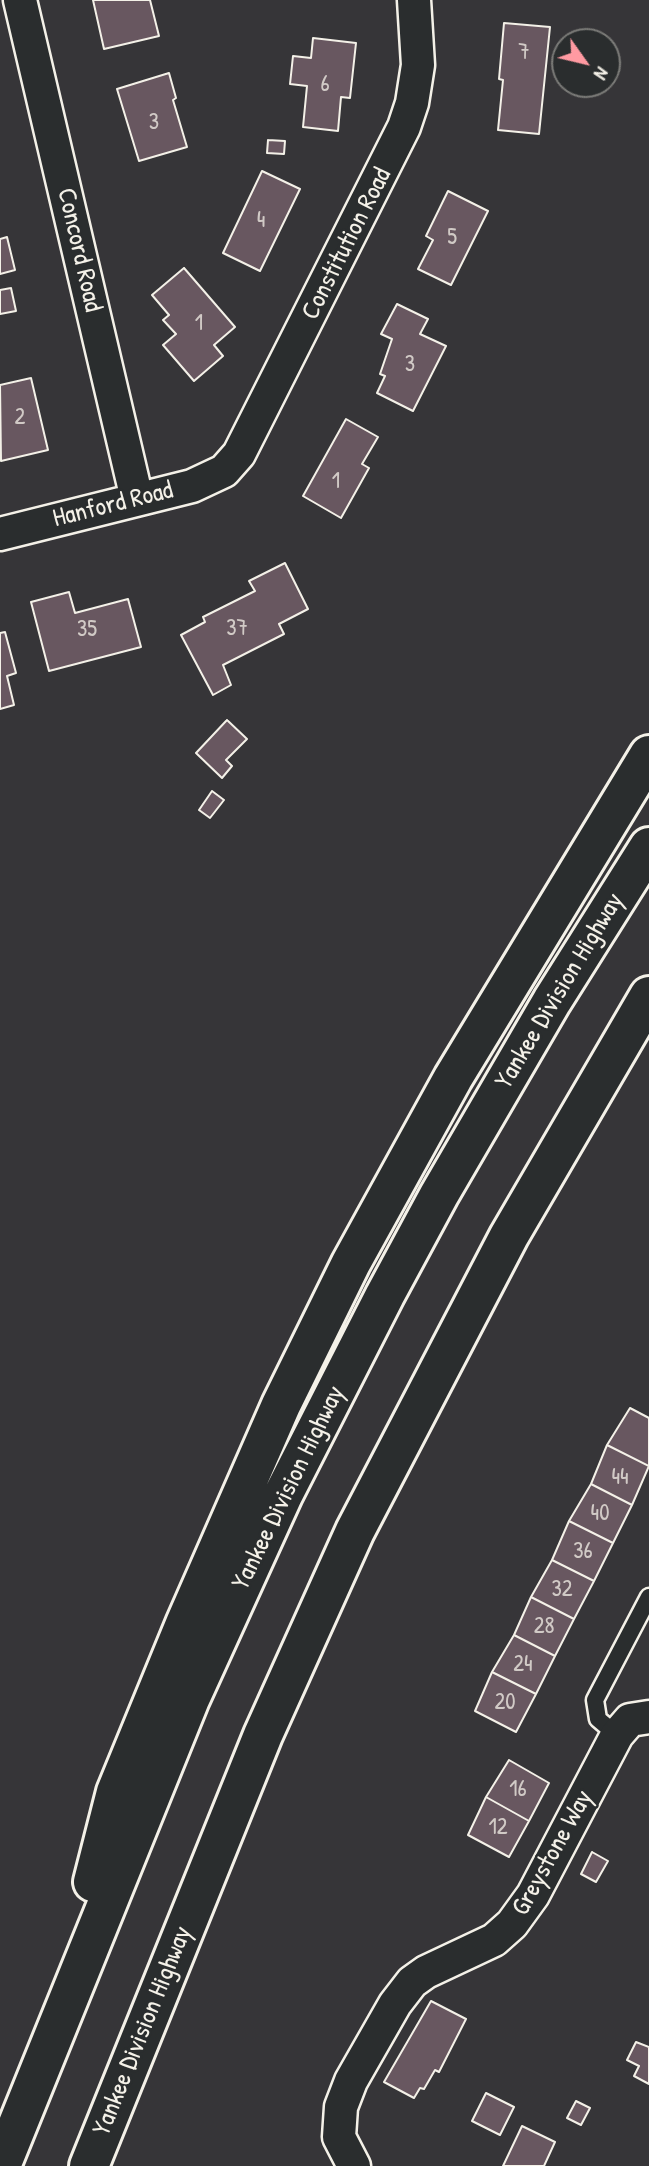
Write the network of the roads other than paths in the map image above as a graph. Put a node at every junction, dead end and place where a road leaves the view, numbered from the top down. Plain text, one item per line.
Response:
1 (20, 0) edge
2 (414, 0) edge
3 (224, 471) joint
4 (138, 499) junction
5 (0, 534) edge
6 (649, 755) edge
7 (649, 847) edge
8 (649, 996) edge
9 (649, 1015) edge
10 (607, 1065) junction
11 (647, 1604) edge
12 (649, 1717) edge
13 (617, 1735) junction
14 (55, 2031) junction
15 (348, 2157) edge
16 (1, 2166) edge
17 (89, 2166) edge

1 - 4 street, Concord Road
2 - 3 street, Constitution Road
3 - 4 street, Hanford Road
4 - 5 street, Hanford Road
6 - 14 highway
7 - 14 highway, Yankee Division Highway
8 - 10 highway, Yankee Division Highway
9 - 10 highway
10 - 17 highway, Yankee Division Highway
11 - 13 lane
12 - 13 street, Greystone Way
13 - 15 street, Greystone Way
14 - 16 highway, Yankee Division Highway

